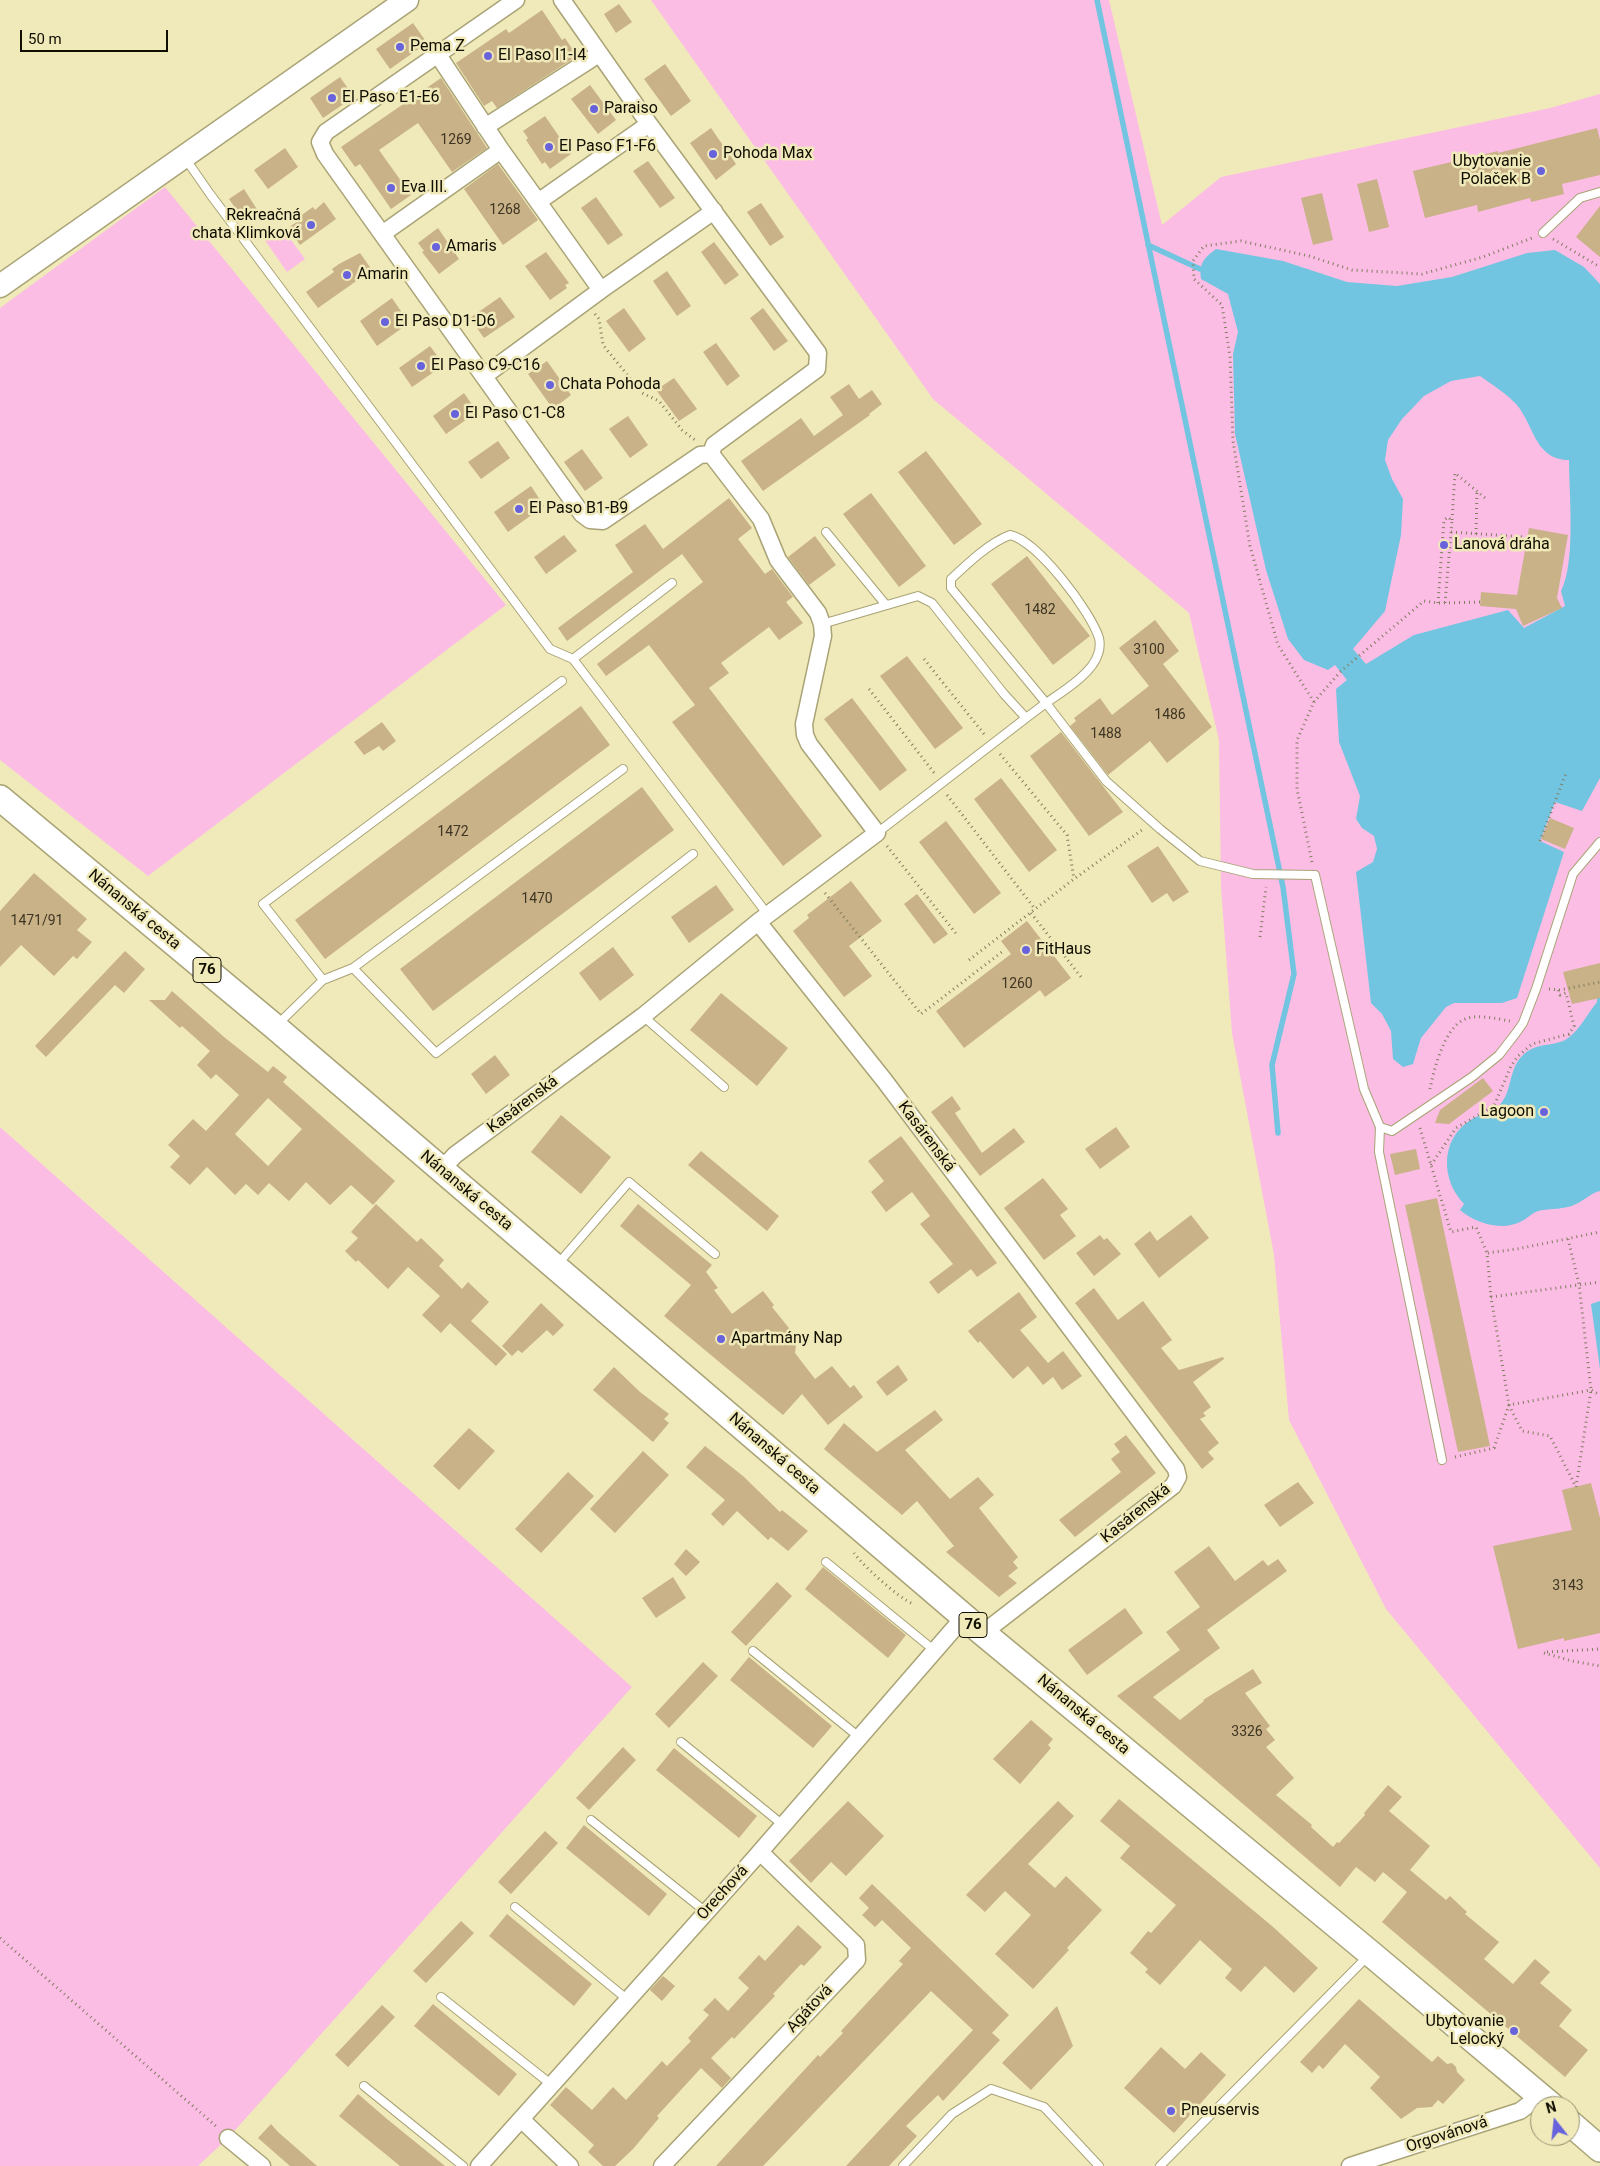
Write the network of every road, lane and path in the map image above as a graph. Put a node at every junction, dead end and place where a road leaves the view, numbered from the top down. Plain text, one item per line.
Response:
1 (407, 0) edge
2 (516, 0) edge
3 (562, 0) edge
4 (599, 54) junction
5 (438, 55) junction
6 (649, 124) junction
7 (485, 126) junction
8 (501, 150) junction
9 (184, 156) junction
10 (1600, 192) edge
11 (538, 202) junction
12 (714, 211) junction
13 (1543, 233) junction
14 (382, 234) junction
15 (1600, 267) edge
16 (0, 286) edge
17 (600, 290) junction
18 (586, 301) junction
19 (484, 376) junction
20 (706, 454) junction
21 (1477, 492) junction
22 (1485, 498) dead end
23 (1452, 521) junction
24 (826, 532) dead end
25 (1451, 532) junction
26 (1476, 534) junction
27 (1525, 537) dead end
28 (672, 583) dead end
29 (1484, 602) dead end
30 (1438, 603) junction
31 (1445, 603) junction
32 (886, 605) junction
33 (822, 624) junction
34 (573, 659) junction
35 (924, 659) dead end
36 (562, 681) dead end
37 (869, 689) dead end
38 (1314, 702) junction
39 (1046, 703) junction
40 (1026, 718) junction
41 (992, 744) junction
42 (623, 769) dead end
43 (1566, 773) dead end
44 (941, 784) junction
45 (0, 798) edge
46 (1153, 822) junction
47 (877, 833) junction
48 (1540, 841) dead end
49 (1600, 842) edge
50 (693, 854) dead end
51 (1268, 874) junction
52 (1315, 875) junction
53 (1074, 879) junction
54 (815, 880) junction
55 (1036, 909) junction
56 (1030, 913) junction
57 (763, 918) junction
58 (958, 936) dead end
59 (1260, 937) dead end
60 (1002, 952) dead end
61 (970, 960) dead end
62 (353, 968) junction
63 (1081, 977) dead end
64 (323, 980) junction
65 (1600, 982) edge
66 (643, 1016) junction
67 (1523, 1022) junction
68 (275, 1027) junction
69 (724, 1088) dead end
70 (1425, 1109) junction
71 (1416, 1116) junction
72 (1380, 1127) junction
73 (1431, 1165) junction
74 (442, 1169) junction
75 (1600, 1232) edge
76 (1568, 1239) junction
77 (1487, 1252) junction
78 (715, 1254) dead end
79 (556, 1266) junction
80 (1600, 1282) edge
81 (1579, 1284) junction
82 (1491, 1297) junction
83 (1591, 1390) junction
84 (1600, 1395) edge
85 (1509, 1405) junction
86 (1442, 1460) joint
87 (826, 1562) dead end
88 (964, 1617) junction
89 (983, 1633) junction
90 (1600, 1649) edge
91 (935, 1650) junction
92 (753, 1651) dead end
93 (1600, 1666) edge
94 (859, 1737) junction
95 (681, 1742) dead end
96 (591, 1820) dead end
97 (783, 1825) junction
98 (760, 1852) junction
99 (515, 1907) dead end
100 (706, 1912) junction
101 (0, 1938) edge
102 (1370, 1953) junction
103 (441, 1997) dead end
104 (628, 2000) junction
105 (552, 2085) junction
106 (364, 2086) dead end
107 (1540, 2096) edge
108 (1530, 2107) edge
109 (521, 2119) junction
110 (1580, 2131) edge
111 (228, 2138) joint
112 (1600, 2149) edge
113 (262, 2166) edge
114 (463, 2166) edge
115 (479, 2166) edge
116 (570, 2166) edge
117 (662, 2166) edge
118 (903, 2166) edge
119 (1099, 2166) edge
120 (1160, 2166) edge
121 (1350, 2166) edge

1 - 9 main road
2 - 5 street
3 - 4 street
4 - 6 street
4 - 7 street
5 - 7 street
5 - 14 street
6 - 11 street
6 - 12 street
7 - 8 street
8 - 11 street
8 - 14 street
9 - 16 main road
9 - 34 lane
10 - 13 lane
11 - 17 street
12 - 17 street
12 - 20 street
13 - 15 path
13 - 38 path
14 - 19 street
17 - 18 street
18 - 19 street
18 - 20 path
19 - 20 street
20 - 33 street
21 - 22 path
21 - 23 path
21 - 26 path
23 - 25 path
23 - 30 path
24 - 32 lane
25 - 26 path
25 - 31 path
26 - 27 path
28 - 34 lane
29 - 31 path
30 - 31 path
30 - 38 path
32 - 33 lane
32 - 40 lane
33 - 47 street
34 - 57 lane
35 - 41 path
36 - 64 lane
37 - 44 path
38 - 52 path
39 - 39 lane
39 - 40 lane
39 - 46 lane
40 - 41 lane
41 - 44 lane
41 - 53 path
42 - 62 lane
43 - 48 path
44 - 47 lane
44 - 55 path
45 - 68 main road, Nánanská cesta / 76
46 - 51 lane
46 - 53 path
47 - 54 street
47 - 58 path
49 - 67 lane
50 - 62 lane
51 - 52 lane
51 - 59 path
52 - 72 lane
53 - 55 path
54 - 57 street
54 - 60 path
55 - 56 path
56 - 61 path
56 - 63 path
57 - 66 street, Kasárenská
57 - 89 street, Kasárenská
62 - 64 lane
64 - 68 lane
65 - 73 path
66 - 69 lane
66 - 74 street, Kasárenská
67 - 70 lane
67 - 70 path
68 - 74 main road, Nánanská cesta / 76
70 - 71 lane
71 - 72 lane
71 - 73 path
72 - 86 lane
73 - 77 path
74 - 79 main road, Nánanská cesta / 76
75 - 76 path
76 - 77 path
76 - 81 path
77 - 82 path
78 - 79 lane
79 - 88 main road, Nánanská cesta / 76
80 - 81 path
81 - 82 path
81 - 83 path
82 - 85 path
83 - 84 path
83 - 85 path
83 - 85 path
85 - 86 path
87 - 91 lane
88 - 89 main road, Nánanská cesta / 76
88 - 91 street, Orechová
89 - 102 main road, Nánanská cesta / 76
90 - 93 path
91 - 94 street, Orechová
92 - 94 lane
94 - 97 street, Orechová
95 - 97 lane
96 - 100 lane
97 - 98 street, Orechová
98 - 100 street, Orechová
98 - 117 street, Agátová
99 - 104 lane
100 - 104 street, Orechová
101 - 111 path
102 - 107 main road, Nánanská cesta / 76
102 - 120 lane
103 - 105 lane
104 - 105 street, Orechová
105 - 109 street, Orechová
106 - 114 lane
108 - 121 street, Orgovánová
109 - 115 street, Orechová
109 - 116 street
110 - 112 main road
111 - 113 street
118 - 119 lane

